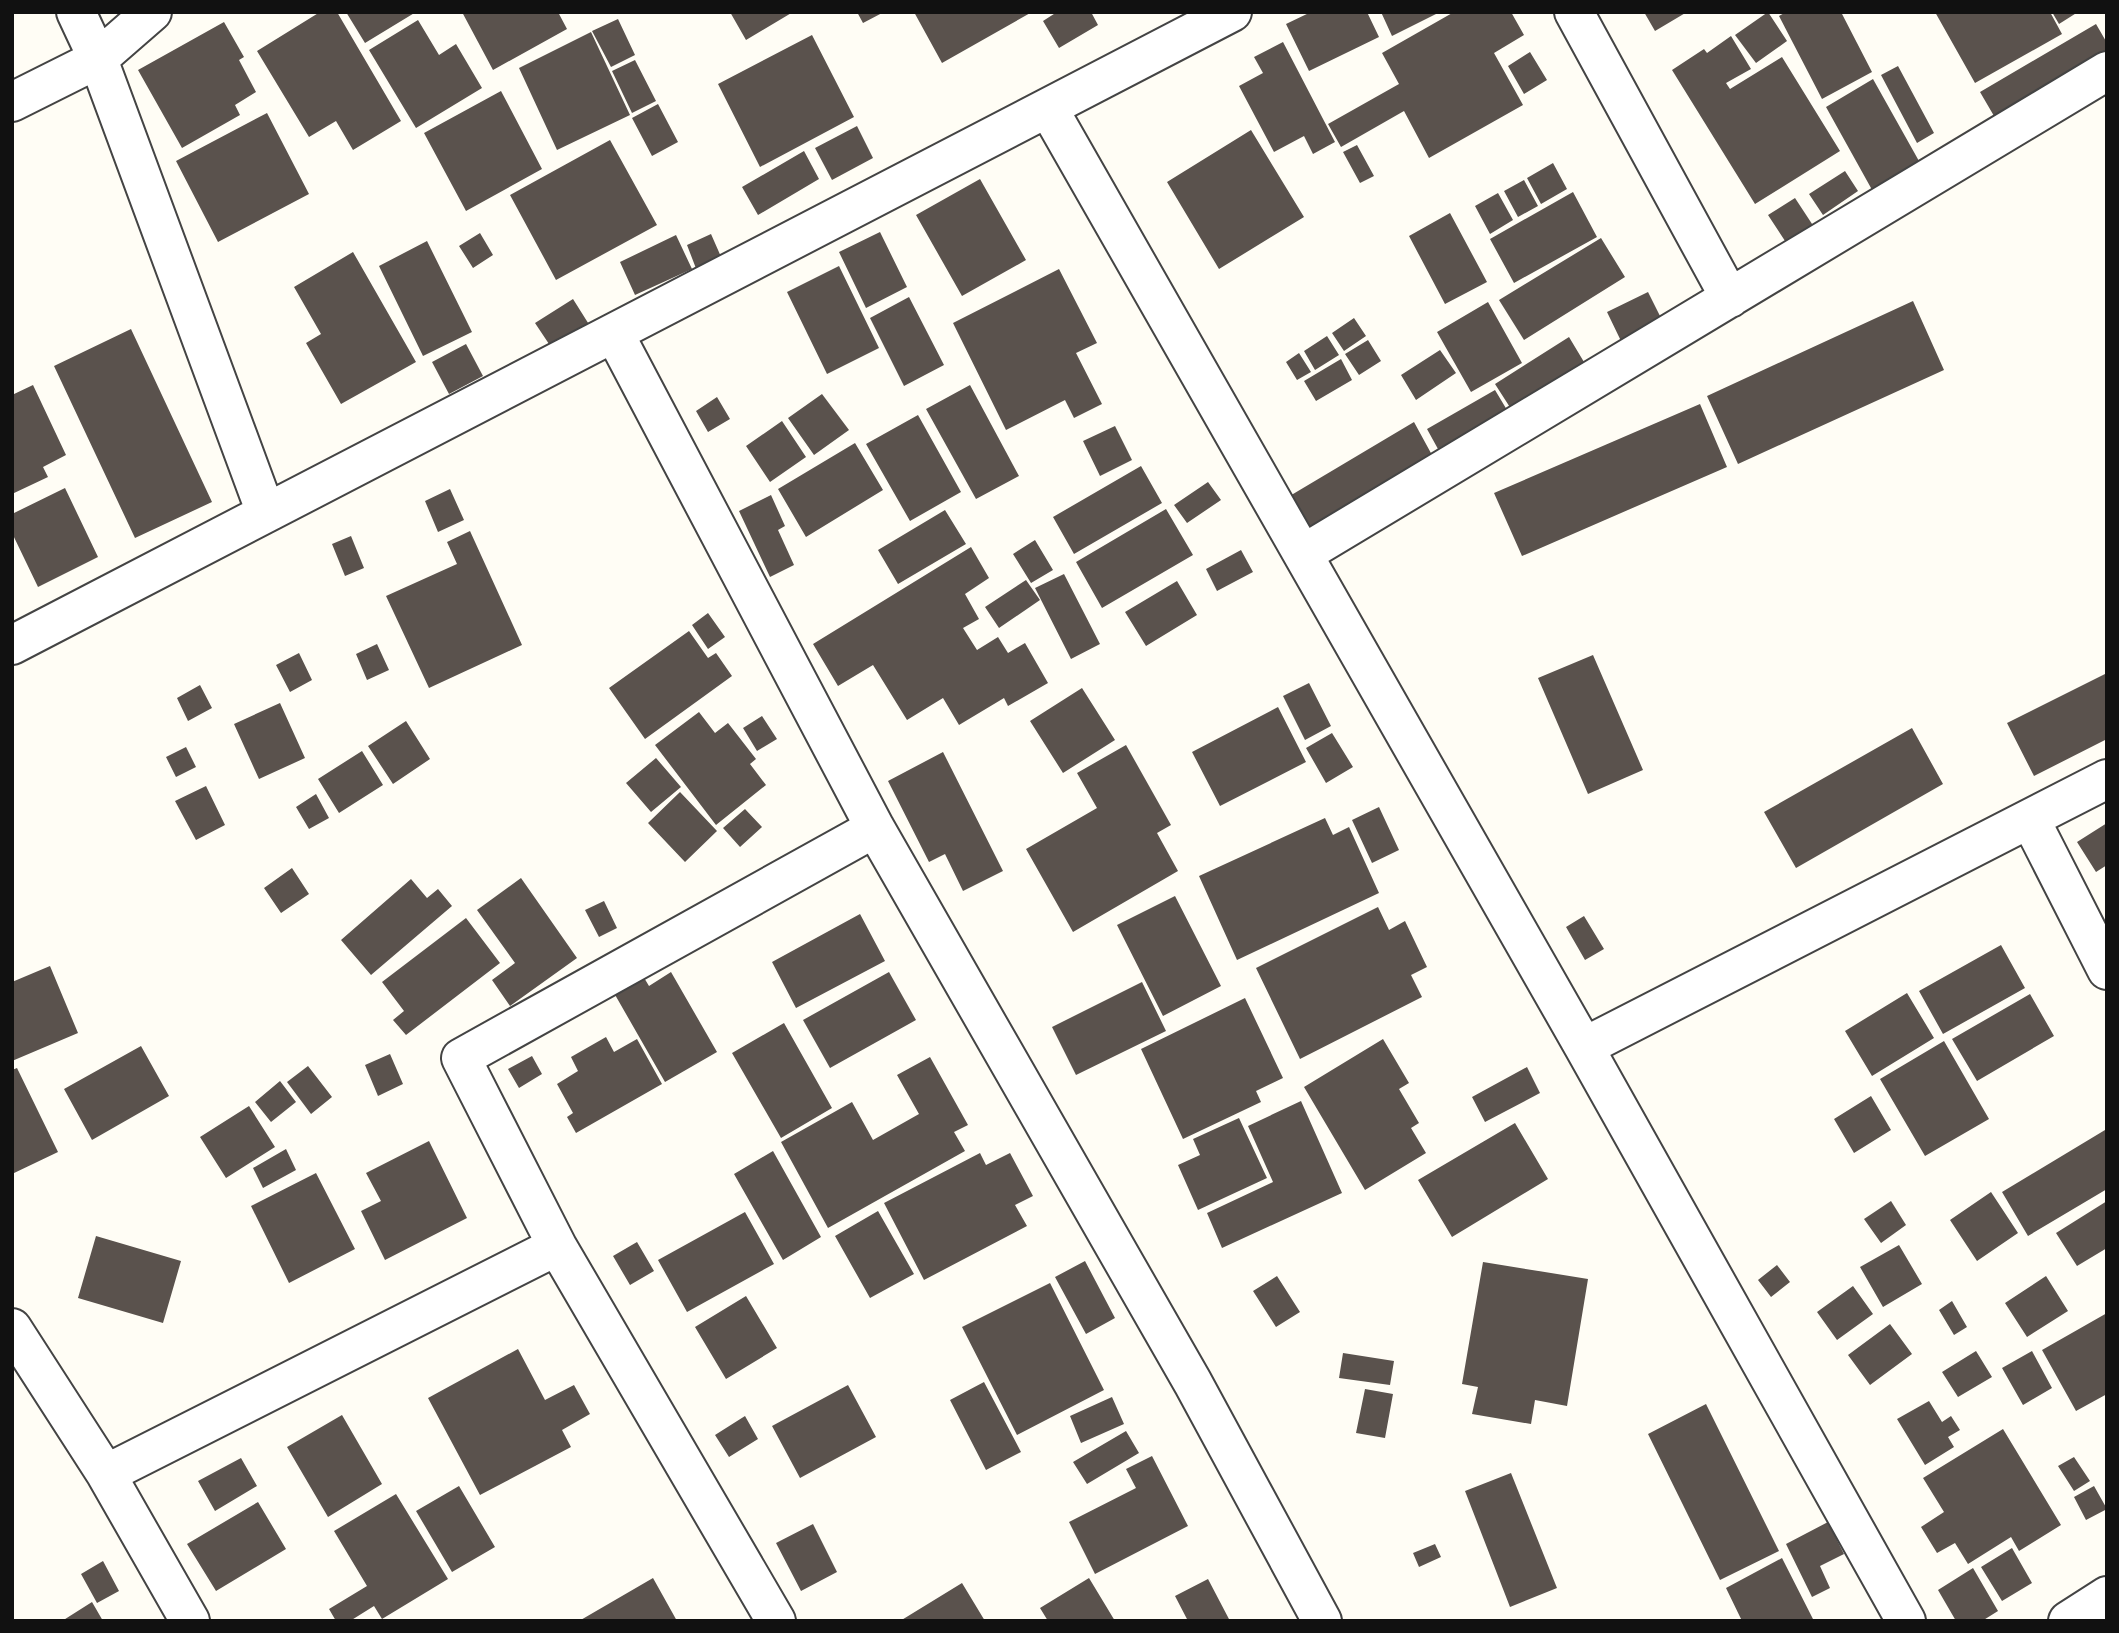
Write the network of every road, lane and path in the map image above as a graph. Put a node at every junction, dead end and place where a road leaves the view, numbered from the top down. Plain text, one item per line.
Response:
1 (76, 12) edge
2 (152, 12) edge
3 (1233, 12) edge
4 (1574, 12) edge
5 (98, 58) junction
6 (2107, 71) edge
7 (12, 102) edge
8 (1048, 108) junction
9 (1730, 298) junction
10 (614, 333) junction
11 (266, 513) junction
12 (1303, 554) junction
13 (12, 645) edge
14 (2107, 779) edge
15 (2030, 819) junction
16 (875, 828) junction
17 (2107, 970) edge
18 (1584, 1047) junction
19 (557, 1246) junction
20 (12, 1328) edge
21 (106, 1474) junction
22 (2107, 1597) edge
23 (190, 1621) edge
24 (776, 1621) edge
25 (1322, 1621) edge
26 (1906, 1621) edge
27 (2068, 1621) edge

1 - 5 street
2 - 5 street
3 - 8 street
4 - 9 street
5 - 7 street
5 - 11 street
6 - 9 street
8 - 10 street
8 - 12 street
9 - 12 street
10 - 11 street
10 - 16 street
11 - 13 street
12 - 18 street
14 - 15 street
15 - 17 street
15 - 18 street
16 - 19 street
16 - 25 street
18 - 26 street
19 - 21 street
19 - 24 street
20 - 21 street
21 - 23 street
22 - 27 street

